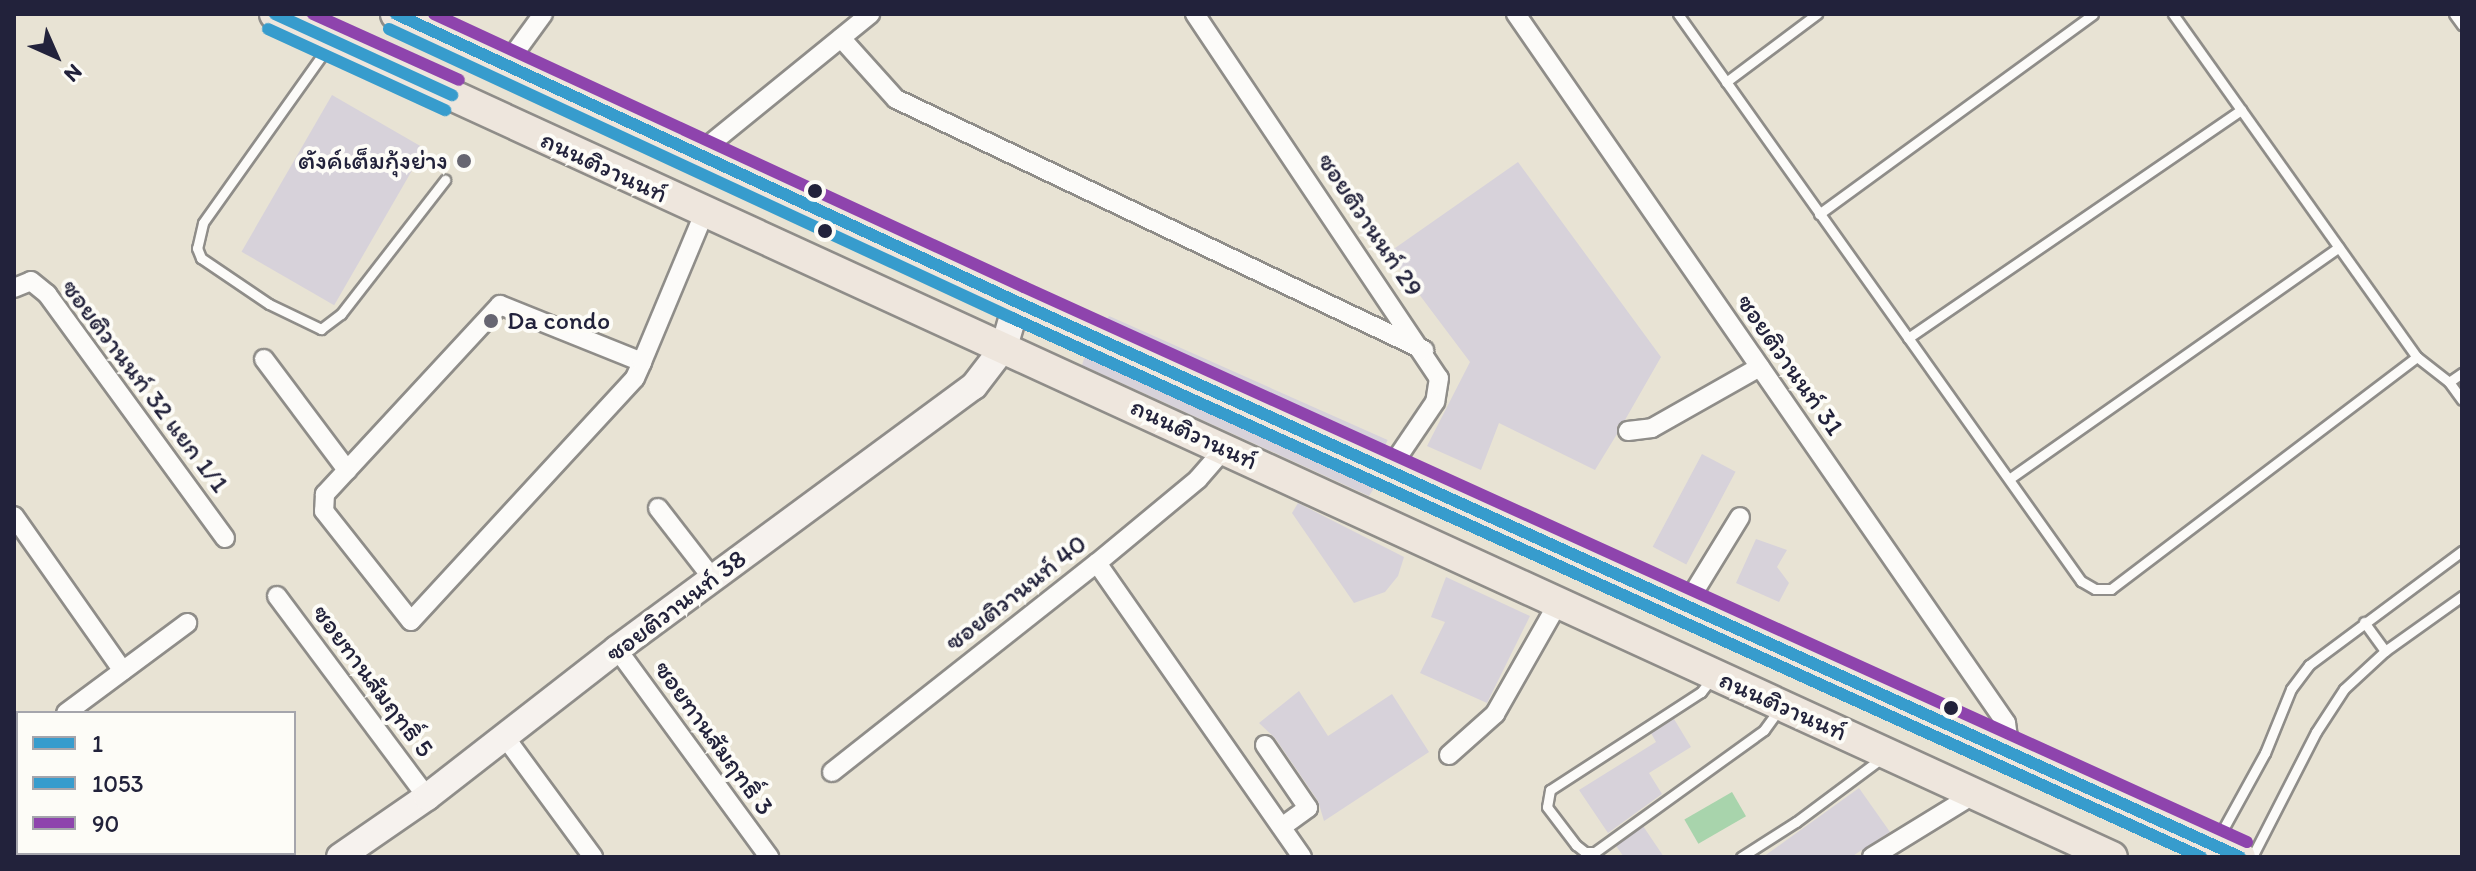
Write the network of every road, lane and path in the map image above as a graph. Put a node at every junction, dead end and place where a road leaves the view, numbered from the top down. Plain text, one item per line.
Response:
1 (275, 14) edge
2 (396, 14) edge
3 (543, 14) edge
4 (870, 14) edge
5 (1195, 14) edge
6 (1516, 14) edge
7 (1678, 14) edge
8 (1817, 14) edge
9 (2093, 14) edge
10 (2173, 14) edge
11 (2454, 14) edge
12 (2462, 25) edge
13 (841, 38) junction
14 (333, 39) junction
15 (506, 65) junction
16 (1726, 82) junction
17 (2241, 110) junction
18 (698, 154) junction
19 (445, 180) dead end
20 (704, 214) junction
21 (1819, 214) junction
22 (2339, 247) junction
23 (14, 288) edge
24 (1017, 302) junction
25 (1908, 338) junction
26 (1004, 347) junction
27 (1424, 350) junction
28 (2417, 357) junction
29 (264, 359) dead end
30 (642, 362) junction
31 (1760, 367) junction
32 (2462, 373) edge
33 (2449, 382) junction
34 (2462, 400) edge
35 (1628, 431) dead end
36 (1225, 448) junction
37 (347, 470) junction
38 (1389, 470) junction
39 (2009, 479) junction
40 (658, 508) dead end
41 (14, 516) edge
42 (1740, 517) dead end
43 (225, 538) dead end
44 (2462, 551) edge
45 (1097, 563) junction
46 (713, 579) junction
47 (277, 596) dead end
48 (2462, 596) edge
49 (1558, 603) junction
50 (1686, 605) junction
51 (2364, 622) junction
52 (187, 623) dead end
53 (617, 649) junction
54 (2385, 651) junction
55 (123, 671) junction
56 (1715, 675) junction
57 (1782, 705) junction
58 (69, 711) edge
59 (505, 737) junction
60 (1265, 745) dead end
61 (2010, 751) junction
62 (1887, 753) junction
63 (1449, 755) dead end
64 (832, 772) dead end
65 (1976, 793) junction
66 (427, 797) junction
67 (1282, 827) junction
68 (2227, 851) edge
69 (345, 856) edge
70 (593, 857) edge
71 (769, 857) edge
72 (1302, 857) edge
73 (1741, 857) edge
74 (1872, 857) edge
75 (2112, 857) edge
76 (2252, 857) edge

1 - 14 main road, ถนนติวานนท์
2 - 15 main road, ถนนติวานนท์
3 - 15 street
4 - 13 street
5 - 27 street, ซอยติวานนท์ 29
6 - 31 street, ซอยติวานนท์ 31
7 - 16 lane
8 - 16 lane
9 - 21 lane
10 - 17 lane
11 - 12 lane
13 - 18 street
13 - 27 street
14 - 19 lane
14 - 20 main road, ถนนติวานนท์
15 - 18 main road, ถนนติวานนท์
16 - 21 lane
17 - 22 lane
17 - 25 lane
18 - 24 main road, ถนนติวานนท์
20 - 26 main road, ถนนติวานนท์
20 - 30 street
21 - 25 lane
22 - 28 lane
22 - 39 lane
23 - 43 street, ซอยติวานนท์ 32 แยก 1/1
24 - 26 street
24 - 38 main road, ถนนติวานนท์
25 - 39 lane
26 - 36 main road, ถนนติวานนท์
26 - 46 street, ซอยติวานนท์ 38
27 - 38 street, ซอยติวานนท์ 29
28 - 33 lane
28 - 39 lane
29 - 37 street
30 - 37 street
30 - 37 street
31 - 35 street
31 - 61 street, ซอยติวานนท์ 31
32 - 33 lane
33 - 34 lane
36 - 45 street, ซอยติวานนท์ 40
36 - 49 main road, ถนนติวานนท์
38 - 50 main road, ถนนติวานนท์
40 - 46 street
41 - 55 street
42 - 50 street
44 - 51 lane
45 - 64 street, ซอยติวานนท์ 40
45 - 67 street
46 - 53 street, ซอยติวานนท์ 38
47 - 66 street, ซอยทานสัมฤทธิ์ 5
48 - 54 lane
49 - 56 main road, ถนนติวานนท์
49 - 63 street
50 - 61 main road, ถนนติวานนท์
51 - 54 lane
51 - 68 lane
52 - 55 street
53 - 59 street, ซอยติวานนท์ 38
53 - 71 street, ซอยทานสัมฤทธิ์ 3
54 - 76 lane
55 - 58 street
56 - 57 main road, ถนนติวานนท์
56 - 57 lane
57 - 62 main road, ถนนติวานนท์
59 - 66 street, ซอยติวานนท์ 38
59 - 70 street
60 - 67 street
61 - 68 main road, ถนนติวานนท์
62 - 65 main road, ถนนติวานนท์
62 - 73 lane
65 - 74 street
65 - 75 main road, ถนนติวานนท์
66 - 69 street, ซอยติวานนท์ 38
67 - 72 street

